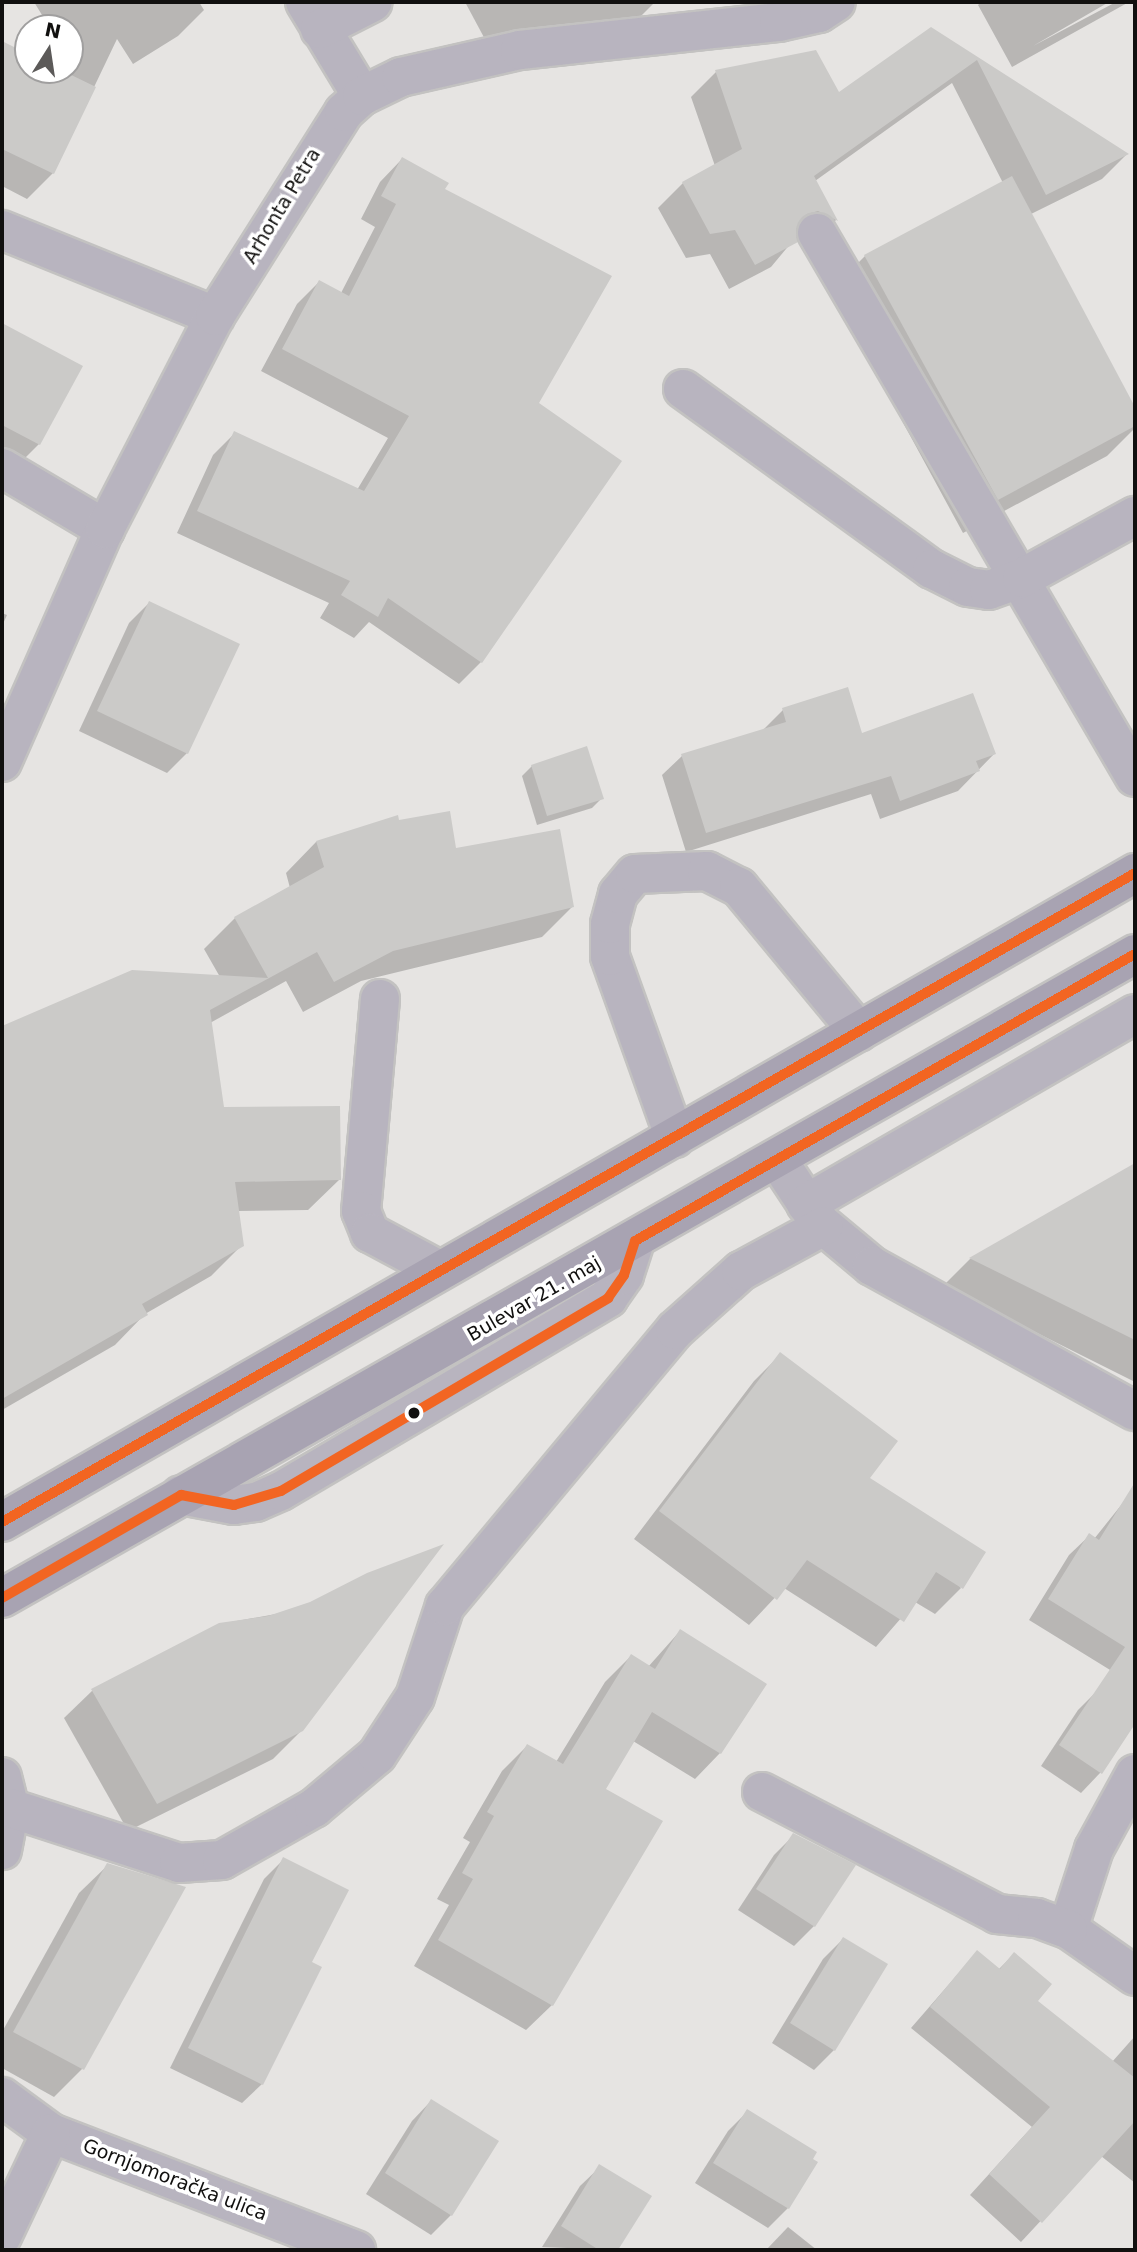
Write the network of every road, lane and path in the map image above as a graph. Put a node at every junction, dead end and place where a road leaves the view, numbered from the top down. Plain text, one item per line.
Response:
1 (373, 2) edge
2 (836, 2) edge
3 (312, 15) edge
4 (362, 96) junction
5 (2, 230) edge
6 (817, 233) dead end
7 (215, 316) junction
8 (683, 389) dead end
9 (2, 468) edge
10 (1135, 516) edge
11 (105, 529) junction
12 (1022, 578) junction
13 (2, 762) edge
14 (1135, 777) edge
15 (1135, 873) edge
16 (1135, 954) edge
17 (380, 999) dead end
18 (1135, 1014) edge
19 (859, 1032) junction
20 (675, 1138) junction
21 (777, 1159) junction
22 (815, 1215) junction
23 (439, 1270) junction
24 (1135, 1410) edge
25 (2, 1522) edge
26 (2, 1598) edge
27 (1135, 1774) edge
28 (6, 1792) edge
29 (762, 1792) dead end
30 (2, 1850) edge
31 (1068, 1929) junction
32 (1135, 1976) edge
33 (2, 2097) edge
34 (51, 2133) junction
35 (2, 2236) edge
36 (285, 2238) edge
37 (356, 2250) edge

1 - 3 street
2 - 4 street, Arhonta Petra
3 - 4 street
4 - 7 street, Arhonta Petra
5 - 7 street
6 - 12 street
7 - 11 street, Arhonta Petra
8 - 12 street
9 - 11 street
10 - 12 street
11 - 13 street, Arhonta Petra
12 - 14 street
15 - 19 main road
16 - 21 main road, Bulevar 21. maj
17 - 23 street
18 - 22 street
19 - 20 main road
19 - 20 street
20 - 23 main road
21 - 22 street
21 - 26 main road, Bulevar 21. maj
22 - 24 street
22 - 28 street
23 - 25 main road
27 - 31 street
28 - 30 street
29 - 31 street
31 - 32 street
33 - 34 street, Gornjomoračka ulica
34 - 35 street
34 - 36 street, Gornjomoračka ulica
36 - 37 street, Gornjomoračka ulica

